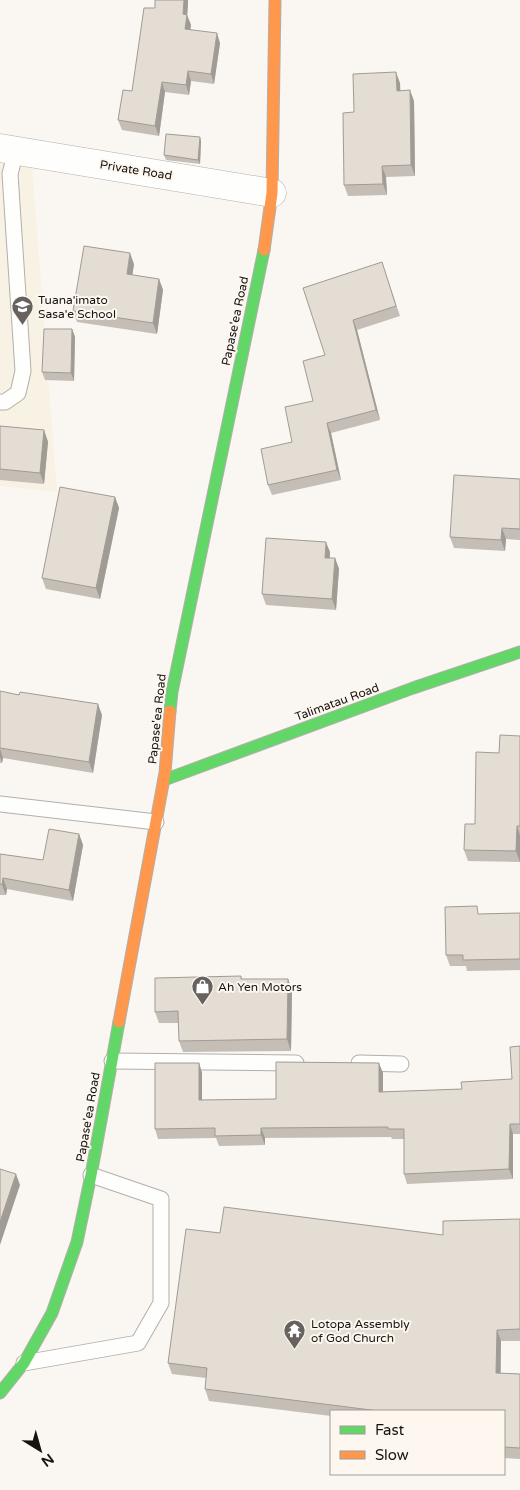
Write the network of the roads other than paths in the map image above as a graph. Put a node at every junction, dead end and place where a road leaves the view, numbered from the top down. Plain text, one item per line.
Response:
1 (275, 0) edge
2 (7, 161) edge
3 (272, 193) junction
4 (0, 402) edge
5 (520, 652) edge
6 (164, 780) junction
7 (0, 804) edge
8 (156, 822) junction
9 (112, 1061) junction
10 (311, 1063) edge
11 (341, 1063) edge
12 (401, 1064) dead end
13 (91, 1175) junction
14 (24, 1363) junction
15 (0, 1393) edge

1 - 3 main road, Papase'ea Road
2 - 3 street, Private Road
2 - 4 lane
3 - 6 main road, Papase'ea Road
5 - 6 main road, Talimatau Road
6 - 8 main road, Papase'ea Road
7 - 8 lane
8 - 9 main road, Papase'ea Road
9 - 10 lane
9 - 13 main road, Papase'ea Road
11 - 12 lane
13 - 14 main road, Papase'ea Road
13 - 14 lane
14 - 15 main road, Papase'ea Road

